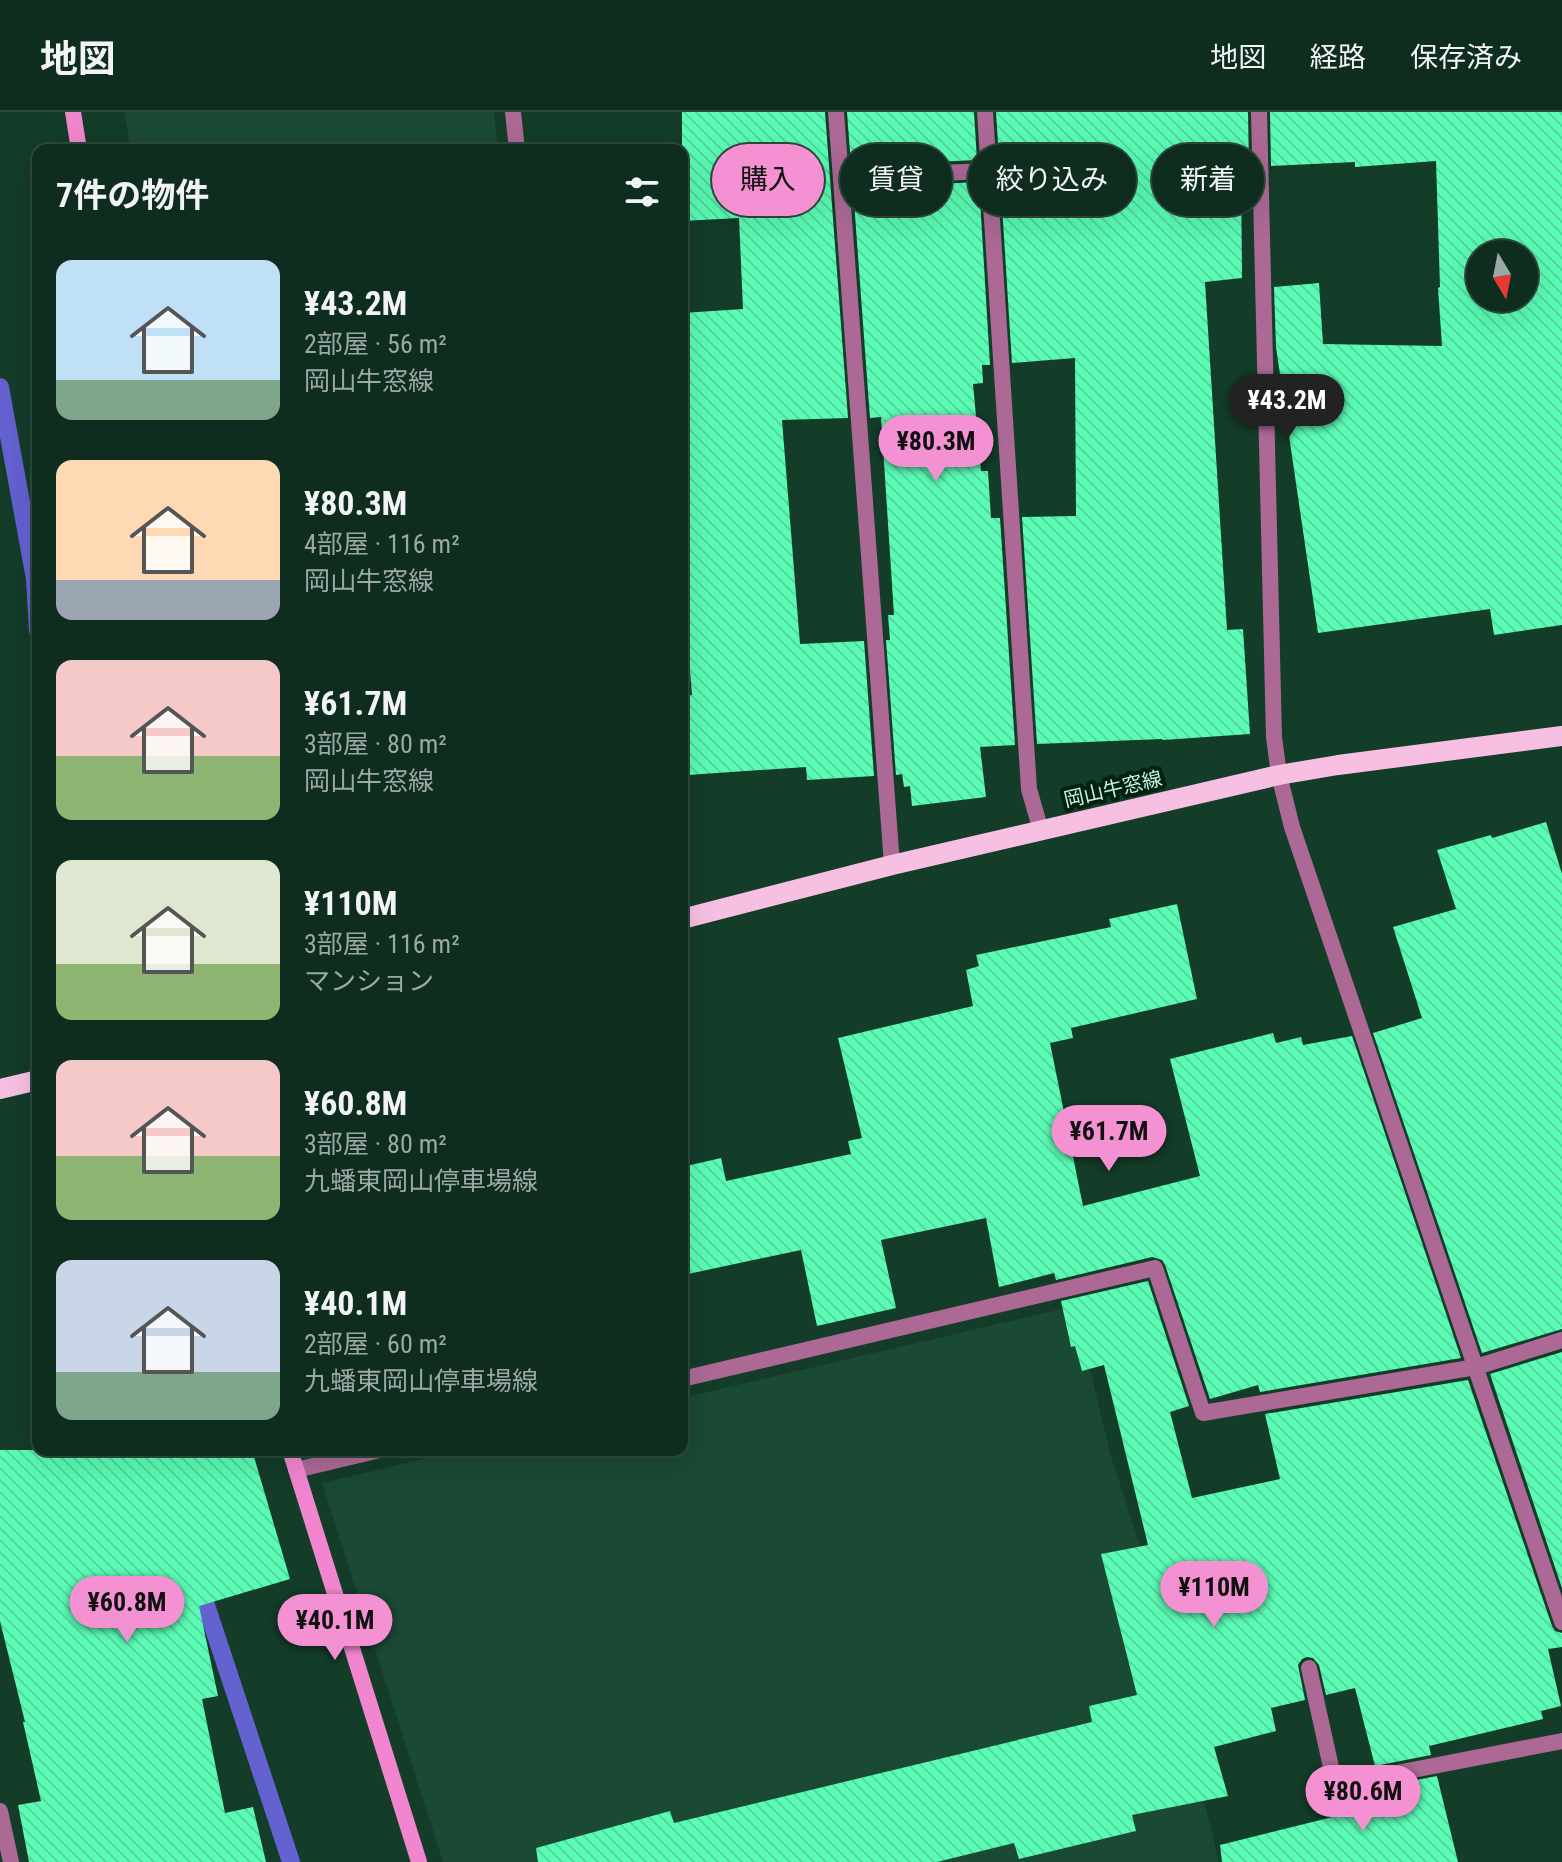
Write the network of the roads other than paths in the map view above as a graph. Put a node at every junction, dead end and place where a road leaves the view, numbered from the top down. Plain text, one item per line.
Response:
1 (73, 112) edge
2 (513, 112) edge
3 (836, 112) edge
4 (985, 112) edge
5 (1259, 112) edge
6 (78, 144) edge
7 (516, 144) edge
8 (987, 144) edge
9 (840, 164) edge
10 (844, 216) edge
11 (992, 216) edge
12 (1562, 736) edge
13 (1279, 775) junction
14 (1041, 831) junction
15 (892, 865) junction
16 (688, 917) edge
17 (32, 1081) edge
18 (0, 1089) edge
19 (1562, 1340) edge
20 (1476, 1367) junction
21 (688, 1378) edge
22 (292, 1456) edge
23 (355, 1456) edge
24 (296, 1470) junction
25 (1562, 1622) edge
26 (1309, 1668) dead end
27 (1562, 1741) edge
28 (0, 1811) edge
29 (11, 1862) edge
30 (419, 1862) edge

1 - 6 main road
2 - 7 street
3 - 9 street
4 - 8 street
5 - 13 street
10 - 15 street
11 - 14 street
12 - 13 main road, 岡山牛窓線
13 - 14 main road, 岡山牛窓線
13 - 20 street
14 - 15 main road, 岡山牛窓線
15 - 16 main road, 岡山牛窓線
17 - 18 main road
19 - 20 street
20 - 21 street
20 - 25 street
22 - 24 main road
23 - 24 street
24 - 30 main road
26 - 27 street
28 - 29 street

